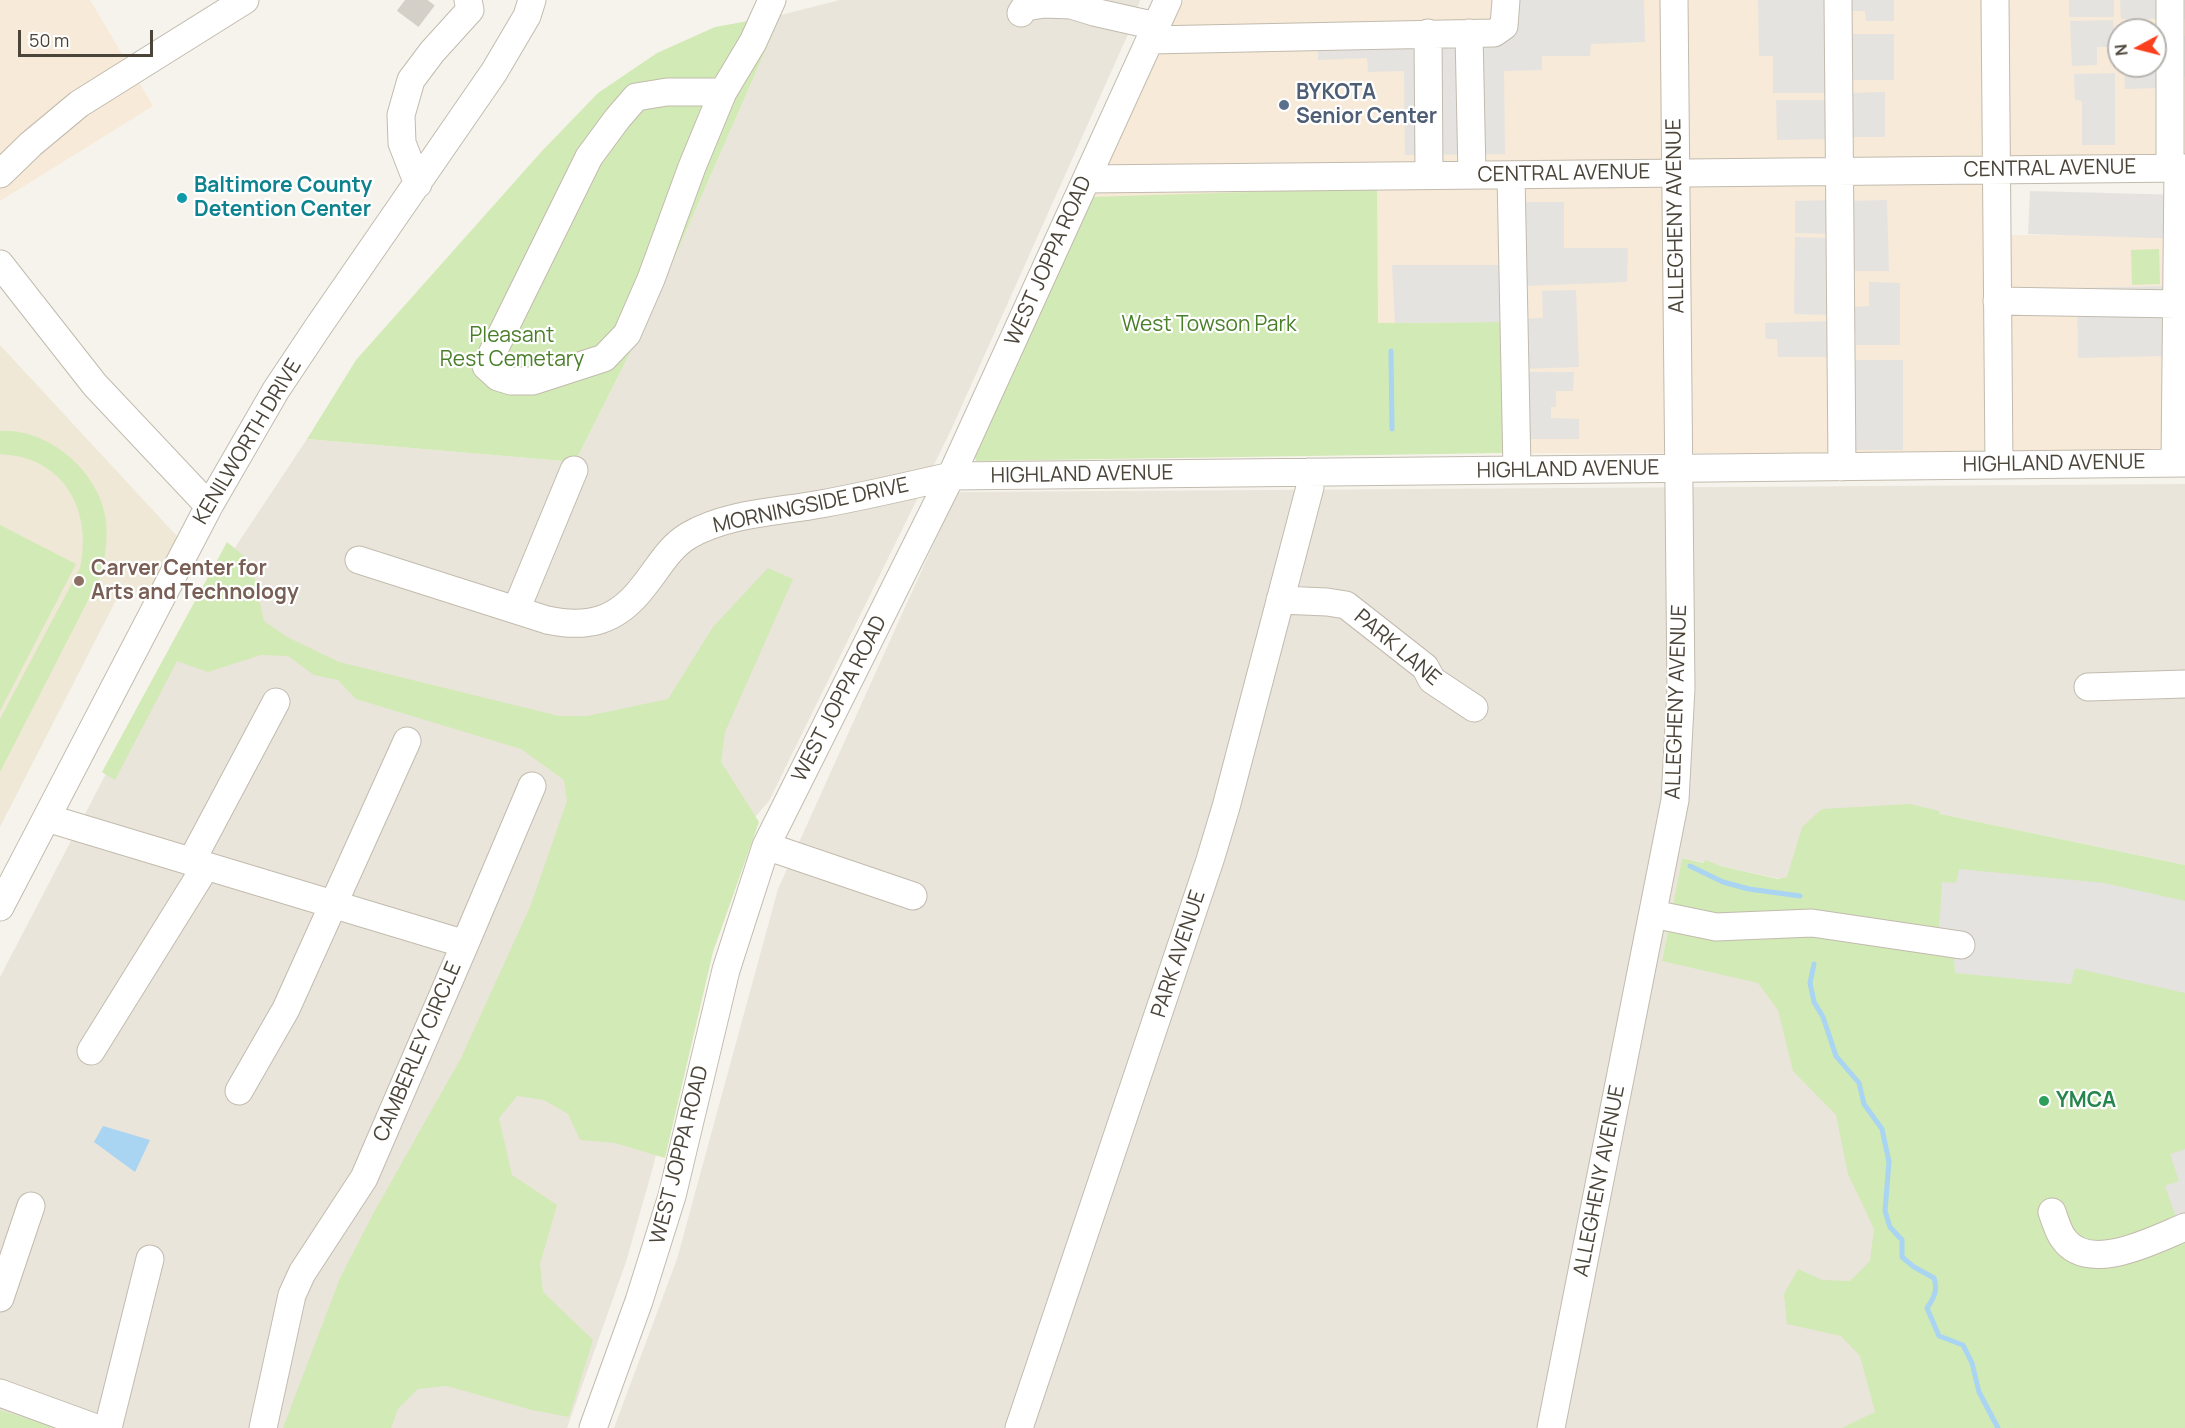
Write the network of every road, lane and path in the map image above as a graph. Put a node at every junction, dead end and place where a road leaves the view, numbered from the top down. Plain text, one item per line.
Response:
1 (245, 0) edge
2 (468, 0) edge
3 (532, 0) edge
4 (772, 0) edge
5 (1168, 0) edge
6 (1506, 0) edge
7 (1674, 0) edge
8 (1838, 0) edge
9 (1995, 0) edge
10 (2170, 0) edge
11 (1021, 13) dead end
12 (1153, 33) junction
13 (1428, 33) junction
14 (1469, 33) junction
15 (723, 92) junction
16 (2178, 168) edge
17 (1996, 170) junction
18 (1840, 171) junction
19 (1676, 173) junction
20 (0, 174) edge
21 (1429, 175) junction
22 (1472, 175) junction
23 (1511, 175) junction
24 (1087, 179) junction
25 (418, 184) junction
26 (0, 264) edge
27 (1997, 301) junction
28 (2177, 304) junction
29 (2180, 463) edge
30 (1999, 465) junction
31 (1842, 466) junction
32 (1680, 468) junction
33 (1516, 470) junction
34 (574, 471) dead end
35 (1309, 472) junction
36 (951, 476) junction
37 (209, 506) junction
38 (358, 560) dead end
39 (1280, 600) junction
40 (516, 610) junction
41 (2185, 684) edge
42 (2088, 687) dead end
43 (276, 702) dead end
44 (1474, 708) dead end
45 (407, 741) dead end
46 (532, 786) dead end
47 (46, 818) junction
48 (766, 846) junction
49 (199, 864) junction
50 (913, 896) dead end
51 (333, 904) junction
52 (0, 907) edge
53 (1653, 914) junction
54 (465, 944) junction
55 (1960, 945) dead end
56 (91, 1051) dead end
57 (239, 1091) dead end
58 (31, 1206) dead end
59 (2052, 1212) dead end
60 (2185, 1227) edge
61 (150, 1259) dead end
62 (0, 1298) edge
63 (0, 1393) edge
64 (96, 1428) edge
65 (108, 1428) edge
66 (263, 1428) edge
67 (593, 1428) edge
68 (1019, 1428) edge
69 (1551, 1428) edge

1 - 20 street
2 - 25 street
3 - 25 street, KENILWORTH DRIVE
4 - 15 street
5 - 12 street, WEST JOPPA ROAD
6 - 14 street
7 - 19 street, ALLEGHENY AVENUE
8 - 18 street
9 - 17 street
10 - 16 street
11 - 12 street
12 - 13 street
12 - 24 street, WEST JOPPA ROAD
13 - 14 street
13 - 21 street
14 - 22 street
15 - 15 street
16 - 17 street, CENTRAL AVENUE
16 - 28 street
17 - 18 street, CENTRAL AVENUE
17 - 27 street
18 - 19 street, CENTRAL AVENUE
18 - 31 street
19 - 23 street, CENTRAL AVENUE
19 - 32 street, ALLEGHENY AVENUE
21 - 22 street, CENTRAL AVENUE
21 - 24 street, CENTRAL AVENUE
22 - 23 street, CENTRAL AVENUE
23 - 33 street
24 - 36 street, WEST JOPPA ROAD
25 - 37 street, KENILWORTH DRIVE
26 - 37 street
27 - 28 street
27 - 30 street
28 - 29 street
29 - 30 street, HIGHLAND AVENUE
30 - 31 street, HIGHLAND AVENUE
31 - 32 street, HIGHLAND AVENUE
32 - 33 street, HIGHLAND AVENUE
32 - 53 street, ALLEGHENY AVENUE
33 - 35 street, HIGHLAND AVENUE
34 - 40 street
35 - 36 street, HIGHLAND AVENUE
35 - 39 street, PARK AVENUE
36 - 40 street, MORNINGSIDE DRIVE
36 - 48 street, WEST JOPPA ROAD
37 - 47 street, KENILWORTH DRIVE
38 - 40 street, MORNINGSIDE DRIVE
39 - 44 street, PARK LANE
39 - 68 street, PARK AVENUE
41 - 42 street
43 - 49 street
45 - 51 street
46 - 54 street
47 - 49 street, CAMBERLEY CIRCLE
47 - 52 street, KENILWORTH DRIVE
48 - 50 street
48 - 67 street, WEST JOPPA ROAD
49 - 51 street, CAMBERLEY CIRCLE
49 - 56 street
51 - 54 street, CAMBERLEY CIRCLE
51 - 57 street
53 - 55 street
53 - 69 street, ALLEGHENY AVENUE
54 - 66 street, CAMBERLEY CIRCLE
58 - 62 street
59 - 60 street
61 - 65 street
63 - 64 street

